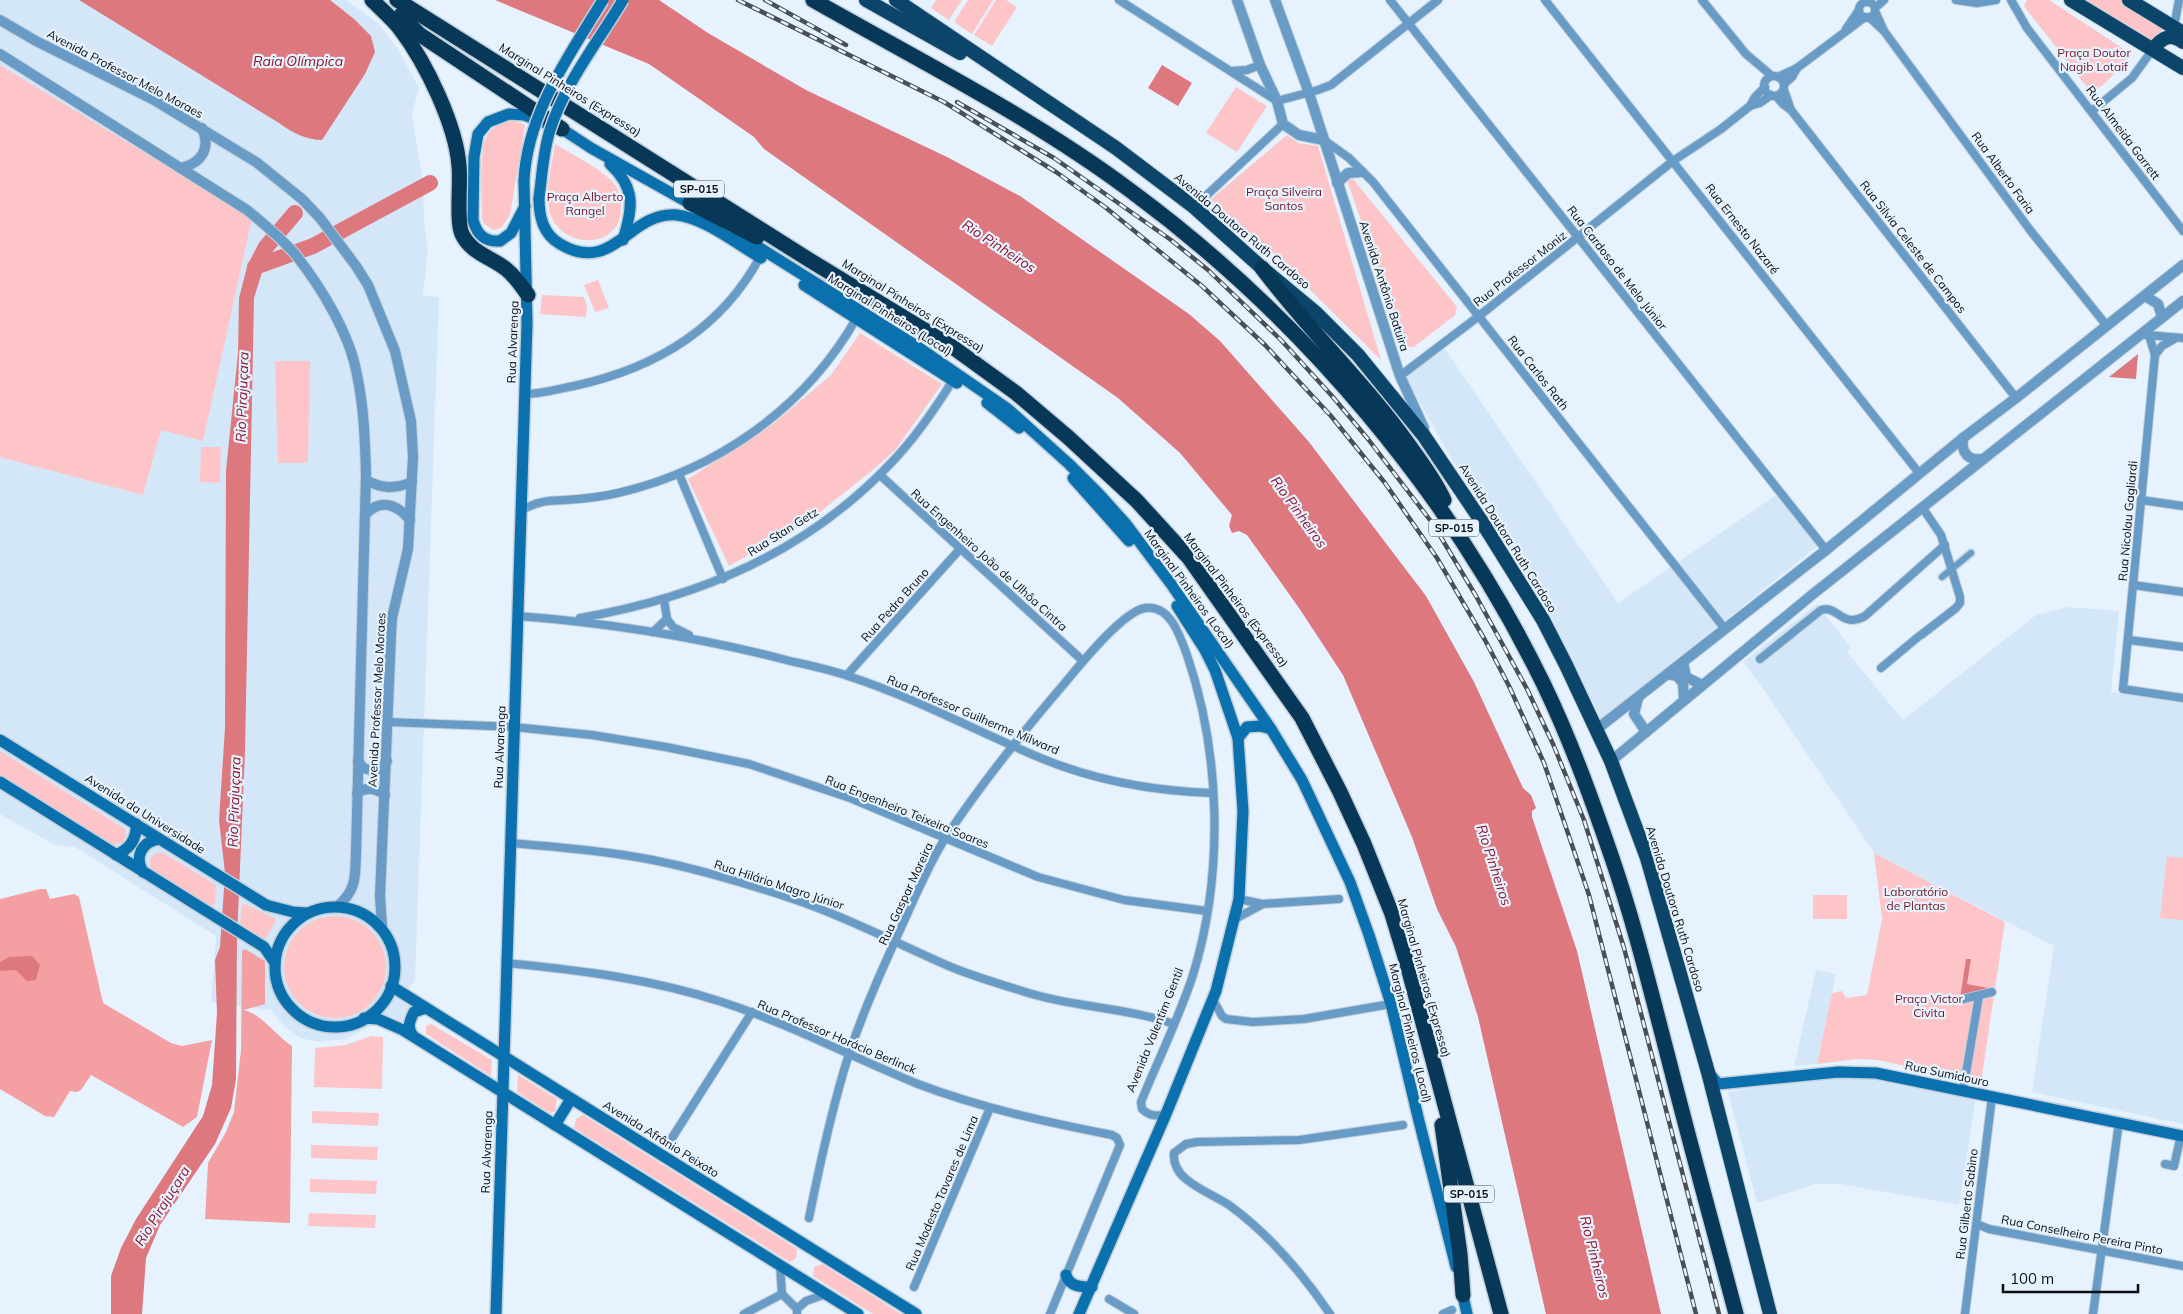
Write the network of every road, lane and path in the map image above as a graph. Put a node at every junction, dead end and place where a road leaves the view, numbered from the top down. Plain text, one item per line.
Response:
1 (372, 0) edge
2 (395, 0) edge
3 (603, 0) edge
4 (624, 0) edge
5 (813, 0) edge
6 (866, 0) edge
7 (896, 0) edge
8 (1119, 0) edge
9 (1237, 0) edge
10 (1275, 0) edge
11 (1390, 0) edge
12 (1438, 0) edge
13 (1545, 0) edge
14 (1702, 0) edge
15 (1853, 0) edge
16 (1884, 0) edge
17 (1956, 0) edge
18 (1996, 0) edge
19 (2011, 0) edge
20 (2071, 0) edge
21 (2129, 0) edge
22 (2179, 0) edge
23 (1868, 8) edge
24 (0, 20) edge
25 (1409, 23) junction
26 (2178, 30) edge
27 (2183, 42) edge
28 (2153, 49) junction
29 (0, 54) edge
30 (1260, 65) junction
31 (995, 67) junction
32 (1797, 68) junction
33 (2183, 68) edge
34 (1231, 71) junction
35 (1770, 80) junction
36 (1784, 87) junction
37 (1309, 93) junction
38 (1773, 96) junction
39 (1277, 102) junction
40 (1750, 106) junction
41 (1791, 110) junction
42 (2092, 111) junction
43 (1283, 124) junction
44 (202, 128) junction
45 (562, 129) junction
46 (1324, 140) junction
47 (592, 148) junction
48 (1673, 161) junction
49 (182, 168) junction
50 (1362, 172) junction
51 (1337, 183) junction
52 (690, 203) junction
53 (525, 206) junction
54 (1194, 207) junction
55 (2183, 231) edge
56 (1579, 237) junction
57 (623, 240) junction
58 (760, 257) junction
59 (811, 261) junction
60 (2183, 265) edge
61 (1262, 268) junction
62 (528, 295) junction
63 (2145, 296) junction
64 (2183, 301) edge
65 (1479, 316) junction
66 (2162, 317) junction
67 (856, 319) junction
68 (2107, 326) junction
69 (2145, 335) junction
70 (2180, 338) edge
71 (2155, 355) junction
72 (1400, 376) junction
73 (953, 380) junction
74 (525, 394) junction
75 (2016, 398) junction
76 (1424, 436) junction
77 (1962, 438) junction
78 (1983, 459) junction
79 (1920, 473) junction
80 (679, 474) junction
81 (880, 475) junction
82 (366, 480) junction
83 (412, 482) junction
84 (2142, 500) junction
85 (2183, 506) edge
86 (1922, 507) junction
87 (521, 510) junction
88 (365, 515) junction
89 (410, 520) junction
90 (1455, 529) junction
91 (1945, 545) junction
92 (960, 549) junction
93 (1826, 550) junction
94 (1971, 553) dead end
95 (1952, 569) junction
96 (1942, 577) dead end
97 (723, 579) junction
98 (2133, 585) junction
99 (2183, 592) edge
100 (664, 600) junction
101 (1166, 615) joint
102 (518, 616) junction
103 (667, 619) junction
104 (571, 620) junction
105 (1725, 628) junction
106 (653, 632) junction
107 (698, 639) junction
108 (2129, 640) junction
109 (2183, 647) edge
110 (1760, 659) dead end
111 (1083, 661) junction
112 (1683, 662) junction
113 (1881, 668) dead end
114 (1668, 674) junction
115 (847, 675) junction
116 (1702, 685) junction
117 (1639, 697) junction
118 (2183, 698) edge
119 (1684, 700) junction
120 (388, 722) junction
121 (514, 728) junction
122 (1271, 729) junction
123 (1597, 729) junction
124 (1646, 732) junction
125 (1238, 738) junction
126 (0, 740) edge
127 (1013, 745) junction
128 (387, 761) junction
129 (1611, 761) junction
130 (358, 762) junction
131 (0, 782) edge
132 (357, 793) junction
133 (1212, 793) junction
134 (385, 795) junction
135 (136, 824) junction
136 (159, 839) junction
137 (944, 839) junction
138 (511, 843) junction
139 (116, 854) junction
140 (143, 872) junction
141 (1239, 898) junction
142 (1339, 899) dead end
143 (1262, 904) junction
144 (338, 906) junction
145 (1207, 911) junction
146 (307, 912) junction
147 (1235, 919) junction
148 (382, 926) junction
149 (895, 942) junction
150 (506, 963) junction
151 (275, 964) junction
152 (391, 986) junction
153 (1992, 992) dead end
154 (1979, 996) junction
155 (1213, 1000) junction
156 (1959, 1000) dead end
157 (1391, 1004) junction
158 (426, 1008) junction
159 (752, 1012) junction
160 (364, 1018) junction
161 (1174, 1024) junction
162 (413, 1036) junction
163 (850, 1053) junction
164 (504, 1057) junction
165 (1708, 1072) junction
166 (1437, 1074) junction
167 (503, 1092) junction
168 (1963, 1092) junction
169 (1992, 1097) junction
170 (571, 1099) junction
171 (990, 1108) junction
172 (1166, 1114) junction
173 (2119, 1122) junction
174 (555, 1125) junction
175 (1403, 1125) dead end
176 (2182, 1135) edge
177 (672, 1138) dead end
178 (2165, 1164) dead end
179 (809, 1218) dead end
180 (1976, 1224) junction
181 (2102, 1250) junction
182 (780, 1265) junction
183 (2183, 1266) edge
184 (1066, 1275) junction
185 (914, 1287) dead end
186 (1092, 1287) junction
187 (782, 1294) junction
188 (826, 1294) junction
189 (1463, 1295) junction
190 (1109, 1298) dead end
191 (1452, 1310) dead end
192 (797, 1311) edge
193 (496, 1314) edge
194 (744, 1314) edge
195 (858, 1314) edge
196 (916, 1314) edge
197 (1050, 1314) edge
198 (1079, 1314) edge
199 (1134, 1314) edge
200 (1330, 1314) edge
201 (1443, 1314) edge
202 (1468, 1314) edge
203 (1501, 1314) edge
204 (1736, 1314) edge
205 (1770, 1314) edge
206 (1964, 1314) edge
207 (2092, 1314) edge

1 - 62 highway
2 - 45 highway
2 - 59 highway, Marginal Pinheiros (Expressa) / SP-015
3 - 53 main road, Rua Alvarenga, bridge
4 - 57 main road, bridge
5 - 90 highway, SP-015
6 - 31 highway
7 - 31 highway, Avenida Doutora Ruth Cardoso
8 - 34 street
9 - 30 street
10 - 37 street, Avenida Antônio Batuira
11 - 25 street, Rua Cardoso de Melo Júnior
12 - 25 street
13 - 48 street, Rua Ernesto Nazaré
14 - 35 street
15 - 23 street, Rua Alberto Faria
16 - 23 street, Rua Professor Moniz
17 - 18 street
19 - 42 street, Rua Almeida Garrett
20 - 28 highway
21 - 26 highway
22 - 26 street
23 - 32 street, Rua Professor Moniz
23 - 68 street, Rua Alberto Faria
24 - 44 street, Avenida Professor Melo Moraes
25 - 37 street
25 - 56 street, Rua Cardoso de Melo Júnior
27 - 28 highway
28 - 33 highway
28 - 42 street
29 - 49 street, Avenida Professor Melo Moraes
30 - 34 street
30 - 39 street
31 - 54 highway, Avenida Doutora Ruth Cardoso
32 - 35 street, Rua Professor Moniz
32 - 36 street, Rua Professor Moniz
34 - 39 street
35 - 36 street
35 - 38 street, Rua Silvia Celeste de Campos
35 - 40 street, Rua Professor Moniz
36 - 38 street, Rua Professor Moniz
36 - 41 street, Rua Silvia Celeste de Campos
37 - 39 street
37 - 46 street, Avenida Antônio Batuira
38 - 40 street, Rua Professor Moniz
38 - 41 street, Rua Silvia Celeste de Campos
39 - 43 street
40 - 48 street, Rua Professor Moniz
41 - 75 street, Rua Silvia Celeste de Campos
42 - 55 street, Rua Almeida Garrett
43 - 46 street
43 - 54 street
44 - 49 street
44 - 83 street, Avenida Professor Melo Moraes
45 - 47 main road, Marginal Pinheiros (Local)
45 - 53 main road, Marginal Pinheiros (Local)
46 - 50 street, Rua Carlos Rath
46 - 51 street, Avenida Antônio Batuira
47 - 52 main road, Marginal Pinheiros (Local)
47 - 57 main road
48 - 56 street, Rua Professor Moniz
48 - 79 street, Rua Ernesto Nazaré
49 - 82 street, Avenida Professor Melo Moraes
50 - 51 street
50 - 65 street, Rua Carlos Rath
51 - 72 street, Avenida Antônio Batuira
52 - 59 highway
52 - 122 main road, Marginal Pinheiros (Local)
53 - 62 main road, Rua Alvarenga
54 - 61 highway, Avenida Doutora Ruth Cardoso
56 - 65 street, Rua Professor Moniz
56 - 93 street, Rua Cardoso de Melo Júnior
57 - 58 main road
58 - 67 main road
58 - 74 street
59 - 166 highway, Marginal Pinheiros (Expressa) / SP-015
60 - 63 street
61 - 76 highway, Avenida Doutora Ruth Cardoso
61 - 90 highway
62 - 74 main road, Rua Alvarenga
63 - 66 street
63 - 68 street
64 - 66 street
65 - 72 street, Rua Professor Moniz
65 - 105 street, Rua Carlos Rath
66 - 69 street
67 - 73 main road
67 - 80 street
68 - 75 street
69 - 70 street
69 - 71 street, Rua Nicolau Gagliardi
69 - 78 street
70 - 71 street
71 - 84 street, Rua Nicolau Gagliardi
72 - 76 street, Avenida Antônio Batuira
73 - 81 street, Rua Stan Getz
73 - 125 main road
74 - 87 main road, Rua Alvarenga
75 - 77 street
76 - 123 highway, Avenida Doutora Ruth Cardoso
77 - 78 street
77 - 79 street
78 - 86 street
79 - 93 street
80 - 87 street
80 - 97 street
81 - 92 street, Rua Engenheiro João de Ulhôa Cintra
81 - 97 street, Rua Stan Getz
82 - 83 street
82 - 88 street, Avenida Professor Melo Moraes
83 - 89 street, Avenida Professor Melo Moraes
84 - 85 street
84 - 98 street, Rua Nicolau Gagliardi
86 - 91 street
86 - 116 street
87 - 102 main road, Rua Alvarenga
88 - 89 street
88 - 130 street, Avenida Professor Melo Moraes
89 - 120 street, Avenida Professor Melo Moraes
90 - 204 highway, SP-015
91 - 95 street
91 - 110 street
92 - 111 street, Rua Engenheiro João de Ulhôa Cintra
92 - 115 street, Rua Pedro Bruno
93 - 105 street
94 - 95 street
95 - 96 street
95 - 113 street
97 - 100 street, Rua Stan Getz
98 - 99 street
98 - 108 street, Rua Nicolau Gagliardi
100 - 103 street
100 - 104 street, Rua Stan Getz
101 - 111 street, Rua Gaspar Moreira
101 - 133 street, Avenida Valentim Gentil
102 - 104 street, Rua Professor Guilherme Milward
102 - 121 main road, Rua Alvarenga
103 - 106 street
103 - 107 street, Rua Professor Guilherme Milward
104 - 106 street, Rua Professor Guilherme Milward
105 - 112 street
106 - 107 street, Rua Professor Guilherme Milward
107 - 115 street, Rua Professor Guilherme Milward
108 - 109 street
108 - 118 street, Rua Nicolau Gagliardi
111 - 127 street, Rua Gaspar Moreira
112 - 114 street
112 - 116 street
114 - 117 street
114 - 119 street
115 - 127 street, Rua Professor Guilherme Milward
116 - 119 street
117 - 123 street
117 - 124 street
119 - 124 street
120 - 121 street, Rua Engenheiro Teixeira Soares
120 - 128 street, Avenida Professor Melo Moraes
121 - 137 street, Rua Engenheiro Teixeira Soares
121 - 138 main road, Rua Alvarenga
122 - 125 main road
122 - 157 main road, Marginal Pinheiros (Local)
123 - 129 highway, Avenida Doutora Ruth Cardoso
124 - 129 street
125 - 141 main road
126 - 135 main road, Avenida da Universidade
127 - 133 street, Rua Professor Guilherme Milward
127 - 137 street, Rua Gaspar Moreira
128 - 130 street
128 - 134 street, Avenida Professor Melo Moraes
129 - 165 highway, Avenida Doutora Ruth Cardoso
130 - 132 street, Avenida Professor Melo Moraes
131 - 139 main road
132 - 134 street
132 - 144 street, Avenida Professor Melo Moraes
133 - 145 street, Avenida Valentim Gentil
134 - 148 street, Avenida Professor Melo Moraes
135 - 136 main road, Avenida da Universidade
135 - 139 main road
136 - 140 main road
136 - 146 main road, Avenida da Universidade
137 - 145 street, Rua Engenheiro Teixeira Soares
137 - 149 street, Rua Gaspar Moreira
138 - 149 street, Rua Hilário Magro Júnior
138 - 150 main road, Rua Alvarenga
139 - 140 main road
140 - 151 main road
141 - 143 street
141 - 147 main road
142 - 143 street
143 - 147 street
144 - 146 main road
144 - 148 main road
145 - 161 street, Avenida Valentim Gentil
146 - 151 main road
147 - 155 main road
148 - 152 main road
149 - 161 street, Rua Hilário Magro Júnior
149 - 163 street, Rua Gaspar Moreira
150 - 159 street, Rua Professor Horácio Berlinck
150 - 164 main road, Rua Alvarenga
151 - 160 main road
152 - 158 main road, Avenida Afrânio Peixoto
152 - 160 main road
153 - 154 street
154 - 156 street
154 - 168 street
155 - 157 street
155 - 172 main road
157 - 189 main road, Marginal Pinheiros (Local)
158 - 162 main road
158 - 164 main road, Avenida Afrânio Peixoto
159 - 163 street, Rua Professor Horácio Berlinck
159 - 177 street
160 - 162 main road
161 - 172 street, Avenida Valentim Gentil
162 - 167 main road
163 - 171 street, Rua Professor Horácio Berlinck
163 - 179 street, Rua Gaspar Moreira
164 - 167 main road, Rua Alvarenga
164 - 170 main road, Avenida Afrânio Peixoto
165 - 168 main road, Rua Sumidouro
165 - 205 highway, Avenida Doutora Ruth Cardoso
166 - 189 highway
166 - 203 highway, Marginal Pinheiros (Expressa) / SP-015
167 - 174 main road
167 - 193 main road, Rua Alvarenga
168 - 169 main road, Rua Sumidouro
169 - 173 main road, Rua Sumidouro
169 - 180 street, Rua Gilberto Sabino
170 - 174 main road
170 - 196 main road, Avenida Afrânio Peixoto
171 - 184 street, Rua Professor Horácio Berlinck
171 - 185 street, Rua Modesto Tavares de Lima
172 - 186 main road
173 - 176 main road, Rua Sumidouro
173 - 181 street
174 - 182 main road
175 - 200 street
176 - 178 street
180 - 181 street, Rua Conselheiro Pereira Pinto
180 - 206 street, Rua Gilberto Sabino
181 - 183 street, Rua Conselheiro Pereira Pinto
181 - 207 street
182 - 187 street
182 - 188 main road
184 - 186 main road
184 - 197 street
186 - 198 main road
187 - 192 street
187 - 194 street
188 - 192 street
188 - 195 main road
189 - 202 main road, Marginal Pinheiros (Local)
190 - 199 street
191 - 201 street

